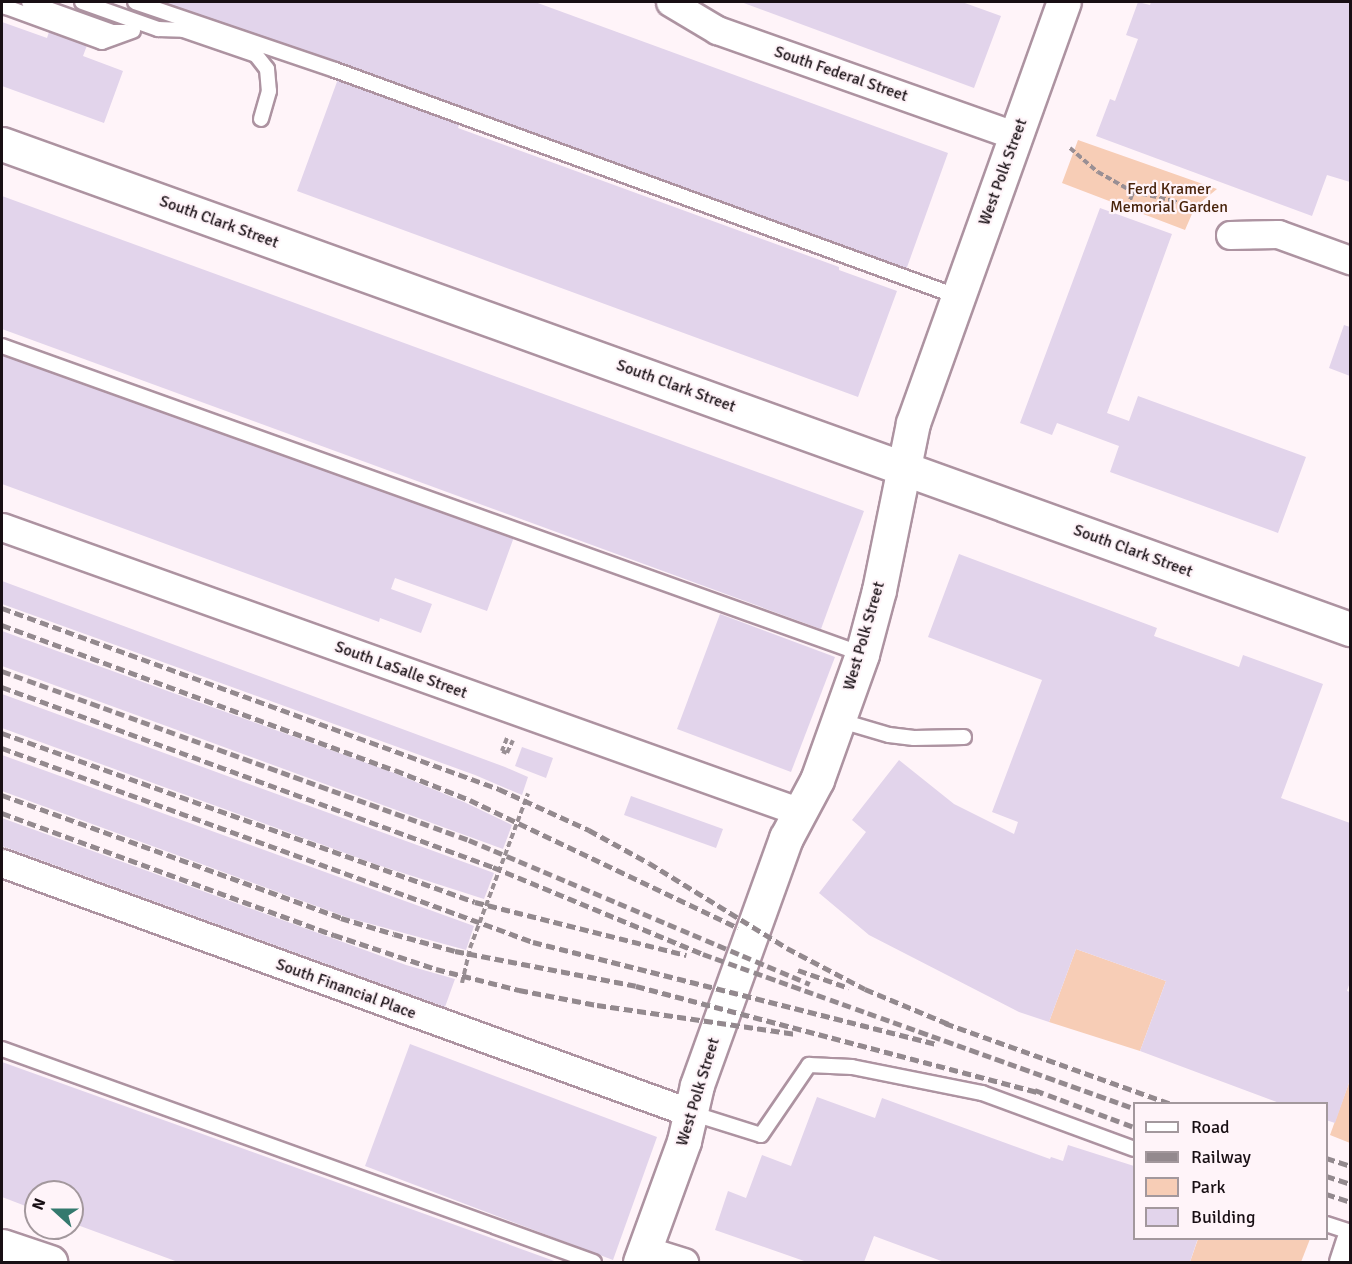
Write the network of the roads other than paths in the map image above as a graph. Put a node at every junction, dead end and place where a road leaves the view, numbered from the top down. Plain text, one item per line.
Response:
1 (3, 2) edge
2 (29, 2) edge
3 (82, 2) edge
4 (135, 2) edge
5 (670, 2) edge
6 (1064, 2) edge
7 (158, 29) junction
8 (133, 31) junction
9 (261, 119) dead end
10 (1016, 136) junction
11 (2, 144) edge
12 (1230, 235) dead end
13 (1350, 260) edge
14 (959, 297) junction
15 (2, 346) edge
16 (904, 468) junction
17 (2, 527) edge
18 (1350, 628) edge
19 (862, 654) junction
20 (838, 720) junction
21 (964, 737) dead end
22 (800, 812) junction
23 (2, 863) edge
24 (2, 1049) edge
25 (691, 1113) junction
26 (1133, 1149) edge
27 (1328, 1225) edge
28 (1350, 1232) edge
29 (1350, 1241) edge
30 (2, 1246) edge
31 (643, 1256) edge
32 (50, 1263) edge
33 (594, 1263) edge
34 (684, 1263) edge
35 (1343, 1263) edge

1 - 8 lane
2 - 8 lane
3 - 7 lane
4 - 14 lane
5 - 10 street, South Federal Street
6 - 10 main road, West Polk Street
7 - 8 lane
7 - 9 lane
10 - 14 main road, West Polk Street
11 - 16 main road, South Clark Street
12 - 13 street
14 - 16 main road, West Polk Street
15 - 19 lane
16 - 18 main road, South Clark Street
16 - 19 main road, West Polk Street
17 - 22 street, South LaSalle Street
19 - 20 main road, West Polk Street
20 - 21 lane
20 - 22 main road, West Polk Street
22 - 25 main road, West Polk Street
23 - 25 street, South Financial Place
24 - 33 lane
25 - 26 lane
25 - 31 main road, West Polk Street
27 - 28 lane
29 - 35 street
30 - 32 main road
31 - 34 street

